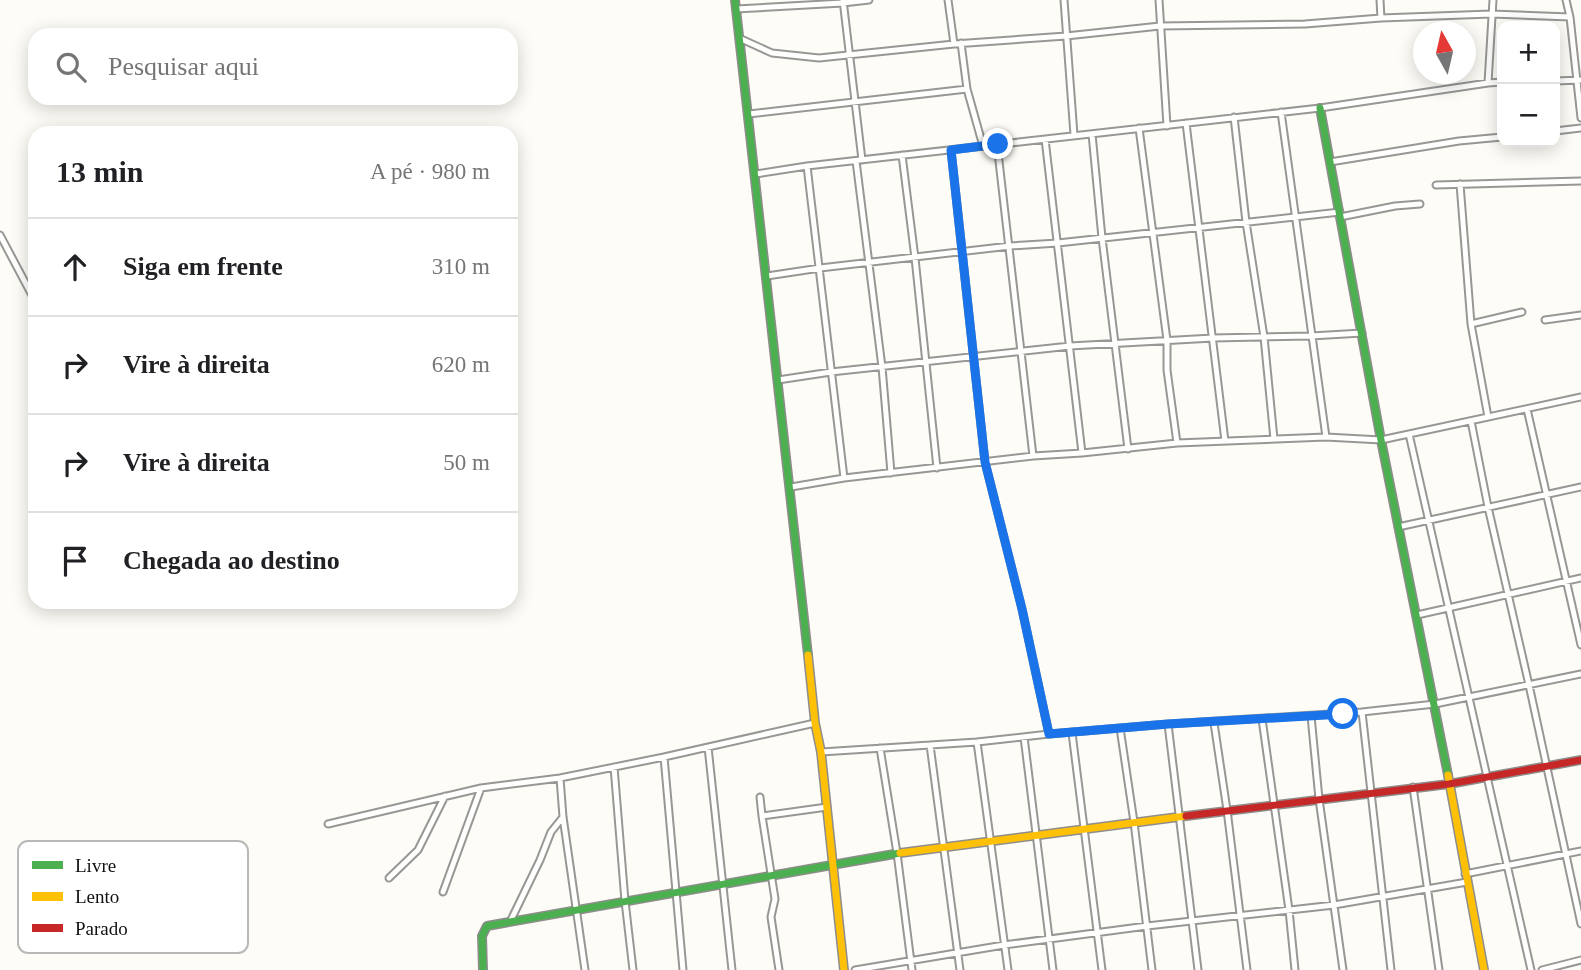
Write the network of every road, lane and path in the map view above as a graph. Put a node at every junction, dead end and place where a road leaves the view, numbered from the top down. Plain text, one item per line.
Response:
1 (869, 0) edge
2 (948, 0) edge
3 (1064, 0) edge
4 (1159, 0) edge
5 (1380, 0) edge
6 (1493, 0) edge
7 (1566, 0) edge
8 (843, 1) edge
9 (735, 4) edge
10 (1491, 14) junction
11 (1570, 17) junction
12 (1381, 18) junction
13 (1160, 26) junction
14 (1066, 36) junction
15 (738, 38) junction
16 (957, 44) junction
17 (850, 53) junction
18 (1579, 80) edge
19 (1560, 81) edge
20 (1497, 82) edge
21 (1488, 83) junction
22 (967, 89) junction
23 (856, 102) junction
24 (1320, 107) junction
25 (1281, 112) junction
26 (749, 114) junction
27 (1234, 117) junction
28 (1581, 118) edge
29 (1186, 123) junction
30 (1167, 126) junction
31 (1139, 128) junction
32 (1581, 128) edge
33 (1560, 130) edge
34 (1092, 134) junction
35 (1074, 135) junction
36 (1497, 137) edge
37 (1045, 139) junction
38 (998, 144) junction
39 (983, 146) junction
40 (951, 150) junction
41 (902, 155) junction
42 (859, 160) junction
43 (1330, 162) junction
44 (807, 166) junction
45 (756, 174) junction
46 (1581, 181) edge
47 (1460, 184) junction
48 (1436, 185) dead end
49 (1420, 204) dead end
50 (1340, 215) junction
51 (1295, 217) junction
52 (1246, 222) junction
53 (1199, 228) junction
54 (1153, 233) junction
55 (0, 235) edge
56 (1102, 238) junction
57 (1058, 243) junction
58 (1010, 246) junction
59 (961, 253) junction
60 (915, 258) junction
61 (868, 264) junction
62 (820, 268) junction
63 (767, 276) junction
64 (28, 288) edge
65 (1522, 312) dead end
66 (1581, 315) edge
67 (1545, 320) dead end
68 (1471, 324) junction
69 (1362, 333) junction
70 (1311, 336) junction
71 (1264, 337) junction
72 (1213, 338) junction
73 (1167, 340) junction
74 (1115, 343) junction
75 (1070, 346) junction
76 (1021, 351) junction
77 (973, 356) junction
78 (926, 362) junction
79 (882, 367) junction
80 (831, 372) junction
81 (778, 380) junction
82 (1581, 397) edge
83 (1527, 409) junction
84 (1488, 417) junction
85 (1471, 421) junction
86 (1409, 434) junction
87 (1326, 437) junction
88 (1273, 439) junction
89 (1381, 440) junction
90 (1225, 441) junction
91 (1177, 443) junction
92 (1128, 449) junction
93 (1082, 453) junction
94 (1033, 456) junction
95 (985, 462) junction
96 (937, 468) junction
97 (891, 473) junction
98 (844, 478) junction
99 (1581, 486) edge
100 (791, 487) junction
101 (1545, 495) junction
102 (1488, 507) junction
103 (1427, 520) junction
104 (1398, 527) junction
105 (1581, 578) edge
106 (1566, 582) junction
107 (1508, 595) junction
108 (1448, 607) junction
109 (1417, 615) junction
110 (1581, 645) edge
111 (1581, 674) edge
112 (1529, 685) junction
113 (1468, 698) junction
114 (1435, 704) junction
115 (1362, 712) junction
116 (1311, 716) junction
117 (1262, 719) junction
118 (815, 723) junction
119 (1214, 723) junction
120 (1168, 724) junction
121 (1120, 728) junction
122 (1072, 733) junction
123 (1049, 734) junction
124 (1024, 737) junction
125 (977, 742) junction
126 (930, 745) junction
127 (708, 747) junction
128 (880, 748) junction
129 (821, 752) junction
130 (664, 757) junction
131 (1581, 760) edge
132 (614, 767) junction
133 (1548, 767) junction
134 (1487, 777) junction
135 (560, 778) junction
136 (1449, 783) junction
137 (1413, 787) junction
138 (481, 788) junction
139 (1370, 792) junction
140 (445, 796) junction
141 (760, 797) dead end
142 (1319, 799) junction
143 (1273, 804) junction
144 (827, 807) junction
145 (1227, 810) junction
146 (762, 816) junction
147 (1179, 816) junction
148 (563, 817) junction
149 (1134, 822) junction
150 (328, 824) dead end
151 (1083, 828) junction
152 (1036, 834) junction
153 (990, 841) junction
154 (945, 847) junction
155 (1581, 851) edge
156 (897, 853) junction
157 (1566, 855) junction
158 (834, 864) junction
159 (1507, 866) junction
160 (771, 874) junction
161 (389, 878) dead end
162 (1466, 878) junction
163 (722, 884) junction
164 (1428, 888) junction
165 (443, 892) dead end
166 (675, 892) junction
167 (1383, 896) junction
168 (625, 901) junction
169 (1334, 905) junction
170 (575, 910) junction
171 (1289, 910) junction
172 (1241, 915) junction
173 (510, 922) junction
174 (1191, 922) junction
175 (1581, 924) edge
176 (1147, 926) junction
177 (1097, 933) junction
178 (1049, 940) junction
179 (1004, 946) junction
180 (958, 954) junction
181 (1581, 960) edge
182 (911, 961) junction
183 (483, 970) edge
184 (585, 970) edge
185 (634, 970) edge
186 (683, 970) edge
187 (732, 970) edge
188 (779, 970) edge
189 (844, 970) edge
190 (855, 970) edge
191 (912, 970) edge
192 (960, 970) edge
193 (1008, 970) edge
194 (1053, 970) edge
195 (1102, 970) edge
196 (1152, 970) edge
197 (1198, 970) edge
198 (1247, 970) edge
199 (1295, 970) edge
200 (1343, 970) edge
201 (1391, 970) edge
202 (1439, 970) edge
203 (1484, 970) edge
204 (1531, 970) edge
205 (1542, 970) edge

1 - 8 street
2 - 16 street
3 - 14 street
4 - 13 street
5 - 12 street
6 - 10 street
7 - 11 street
8 - 9 street
8 - 17 street
9 - 15 street
10 - 11 street
10 - 12 street
10 - 21 street
11 - 18 street
12 - 13 street
13 - 14 street
13 - 30 street
14 - 16 street
14 - 35 street
15 - 17 street
15 - 26 street
16 - 17 street
16 - 22 street
17 - 23 street
18 - 19 street
18 - 28 street
20 - 21 street
21 - 24 street
22 - 23 street
22 - 39 street
23 - 26 street
23 - 42 street
24 - 25 street
24 - 43 street
25 - 27 street
25 - 51 street
26 - 45 street
27 - 29 street
27 - 52 street
29 - 30 street
29 - 53 street
30 - 31 street
31 - 34 street
31 - 54 street
32 - 33 street
34 - 35 street
34 - 56 street
35 - 37 street
36 - 43 street
37 - 38 street
37 - 57 street
38 - 39 street
38 - 58 street
39 - 40 street
40 - 41 street
40 - 59 street
41 - 42 street
41 - 60 street
42 - 44 street
42 - 61 street
43 - 50 street
44 - 45 street
44 - 62 street
45 - 63 street
46 - 47 street
47 - 48 street
47 - 68 street
49 - 50 street
50 - 51 street
50 - 69 street
51 - 52 street
51 - 70 street
52 - 53 street
52 - 71 street
53 - 54 street
53 - 72 street
54 - 56 street
54 - 73 street
55 - 64 street
56 - 57 street
56 - 74 street
57 - 58 street
57 - 75 street
58 - 59 street
58 - 76 street
59 - 60 street
59 - 77 street
60 - 61 street
60 - 78 street
61 - 62 street
61 - 79 street
62 - 63 street
62 - 80 street
63 - 81 street
65 - 68 street
66 - 67 street
68 - 84 street
69 - 70 street
69 - 89 street
70 - 71 street
70 - 87 street
71 - 72 street
71 - 88 street
72 - 73 street
72 - 90 street
73 - 74 street
73 - 91 street
74 - 75 street
74 - 92 street
75 - 76 street
75 - 93 street
76 - 77 street
76 - 94 street
77 - 78 street
77 - 95 street
78 - 79 street
78 - 96 street
79 - 80 street
79 - 97 street
80 - 81 street
80 - 98 street
81 - 100 street
82 - 83 street
83 - 84 street
83 - 101 street
84 - 85 street
85 - 86 street
85 - 102 street
86 - 89 street
86 - 103 street
87 - 88 street
87 - 89 street
88 - 90 street
89 - 104 street
90 - 91 street
91 - 92 street
92 - 93 street
93 - 94 street
94 - 95 street
95 - 96 street
95 - 123 street
96 - 97 street
97 - 98 street
98 - 100 street
99 - 101 street
100 - 118 street
101 - 102 street
101 - 106 street
102 - 103 street
102 - 107 street
103 - 104 street
103 - 108 street
104 - 109 street
105 - 106 street
106 - 107 street
106 - 110 street
107 - 108 street
107 - 112 street
108 - 109 street
108 - 113 street
109 - 114 street
111 - 112 street
112 - 113 street
112 - 133 street
113 - 114 street
113 - 134 street
114 - 115 street
114 - 136 street
115 - 116 street
115 - 139 street
116 - 117 street
116 - 142 street
117 - 119 street
117 - 143 street
118 - 127 street
118 - 129 street
119 - 120 street
119 - 145 street
120 - 121 street
120 - 147 street
121 - 122 street
121 - 149 street
122 - 123 street
122 - 151 street
123 - 124 street
124 - 125 street
124 - 152 street
125 - 126 street
125 - 153 street
126 - 128 street
126 - 154 street
127 - 130 street
127 - 163 street
128 - 129 street
128 - 156 street
129 - 144 street
130 - 132 street
130 - 166 street
131 - 133 street
132 - 135 street
132 - 168 street
133 - 134 street
133 - 157 street
134 - 136 street
134 - 159 street
135 - 138 street
135 - 148 street
136 - 137 street
136 - 162 street
137 - 139 street
137 - 164 street
138 - 140 street
138 - 165 street
139 - 142 street
139 - 167 street
140 - 150 street
140 - 161 street
141 - 146 street
142 - 143 street
142 - 169 street
143 - 145 street
143 - 171 street
144 - 146 street
144 - 158 street
145 - 147 street
145 - 172 street
146 - 160 street
147 - 149 street
147 - 174 street
148 - 170 street
148 - 173 street
149 - 151 street
149 - 176 street
151 - 152 street
151 - 177 street
152 - 153 street
152 - 178 street
153 - 154 street
153 - 179 street
154 - 156 street
154 - 180 street
155 - 157 street
156 - 158 street
156 - 182 street
157 - 159 street
157 - 175 street
158 - 160 street
158 - 189 street
159 - 162 street
159 - 204 street
160 - 163 street
160 - 188 street
162 - 164 street
162 - 203 street
163 - 166 street
163 - 187 street
164 - 167 street
164 - 202 street
166 - 168 street
166 - 186 street
167 - 169 street
167 - 201 street
168 - 170 street
168 - 185 street
169 - 171 street
169 - 200 street
170 - 173 street
170 - 184 street
171 - 172 street
171 - 199 street
172 - 174 street
172 - 198 street
173 - 183 street
174 - 176 street
174 - 197 street
176 - 177 street
176 - 196 street
177 - 178 street
177 - 195 street
178 - 179 street
178 - 194 street
179 - 180 street
179 - 193 street
180 - 182 street
180 - 192 street
181 - 205 street
182 - 190 street
182 - 191 street

